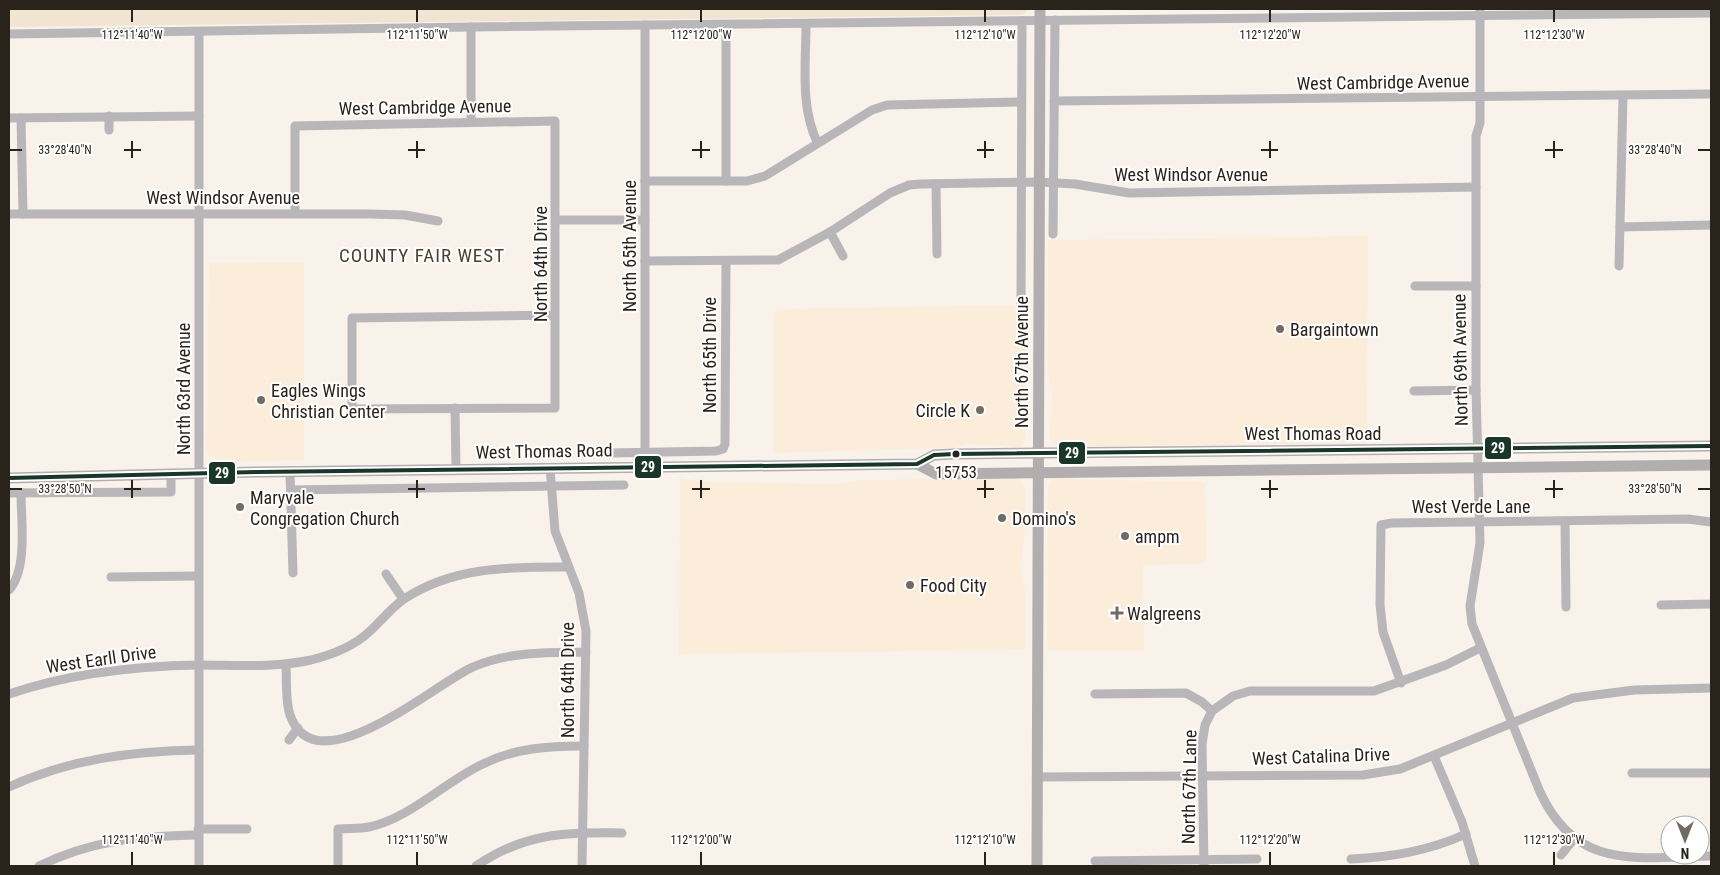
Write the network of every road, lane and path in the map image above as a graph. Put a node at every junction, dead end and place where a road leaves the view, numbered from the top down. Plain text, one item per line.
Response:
1 (1040, 9) edge
2 (1480, 12) edge
3 (1711, 13) edge
4 (1055, 20) junction
5 (1022, 21) junction
6 (1040, 21) junction
7 (806, 24) junction
8 (645, 25) junction
9 (726, 25) junction
10 (471, 27) junction
11 (199, 32) junction
12 (9, 34) edge
13 (1711, 94) edge
14 (1623, 96) junction
15 (1480, 97) junction
16 (1054, 101) junction
17 (1021, 102) junction
18 (109, 116) junction
19 (199, 116) junction
20 (9, 118) edge
21 (21, 118) junction
22 (555, 120) joint
23 (471, 122) junction
24 (109, 130) dead end
25 (817, 142) junction
26 (645, 181) junction
27 (726, 181) junction
28 (1021, 182) junction
29 (1039, 182) junction
30 (1053, 183) junction
31 (936, 184) junction
32 (1476, 187) junction
33 (9, 214) edge
34 (23, 214) junction
35 (199, 214) junction
36 (295, 214) junction
37 (557, 220) junction
38 (645, 220) junction
39 (438, 221) dead end
40 (1711, 225) edge
41 (1620, 226) junction
42 (830, 232) junction
43 (1053, 234) dead end
44 (937, 254) dead end
45 (843, 256) dead end
46 (645, 262) junction
47 (726, 262) junction
48 (1619, 266) dead end
49 (1415, 286) dead end
50 (1476, 286) junction
51 (1021, 305) dead end
52 (556, 315) junction
53 (1476, 390) junction
54 (1414, 391) dead end
55 (455, 408) junction
56 (1711, 446) edge
57 (1677, 447) junction
58 (1533, 448) junction
59 (723, 449) joint
60 (1478, 449) junction
61 (611, 453) dead end
62 (645, 453) junction
63 (1038, 453) junction
64 (917, 464) junction
65 (1678, 465) junction
66 (1711, 465) edge
67 (645, 466) junction
68 (1532, 467) junction
69 (550, 468) junction
70 (1478, 468) junction
71 (456, 470) junction
72 (290, 472) junction
73 (1038, 472) junction
74 (199, 473) junction
75 (171, 474) junction
76 (9, 478) edge
77 (624, 485) dead end
78 (550, 486) junction
79 (291, 490) junction
80 (9, 493) edge
81 (21, 493) junction
82 (1480, 522) junction
83 (1565, 522) junction
84 (1711, 522) edge
85 (568, 567) junction
86 (293, 573) dead end
87 (386, 574) dead end
88 (198, 576) junction
89 (111, 577) dead end
90 (10, 589) edge
91 (19, 596) dead end
92 (403, 599) junction
93 (1711, 604) edge
94 (1661, 605) dead end
95 (1566, 607) dead end
96 (1480, 648) junction
97 (586, 652) junction
98 (198, 665) junction
99 (286, 665) junction
100 (1400, 683) junction
101 (1711, 688) edge
102 (9, 694) edge
103 (1095, 694) dead end
104 (1212, 711) junction
105 (1512, 724) junction
106 (298, 728) junction
107 (290, 740) dead end
108 (584, 746) junction
109 (199, 750) junction
110 (1434, 756) junction
111 (1711, 772) edge
112 (1632, 773) dead end
113 (1203, 776) junction
114 (1037, 777) junction
115 (9, 787) edge
116 (247, 829) dead end
117 (198, 832) junction
118 (583, 832) junction
119 (622, 833) dead end
120 (1466, 834) junction
121 (1574, 839) junction
122 (1561, 855) dead end
123 (1711, 856) edge
124 (1257, 858) dead end
125 (1351, 859) dead end
126 (1096, 861) dead end
127 (1204, 863) edge
128 (39, 866) edge
129 (199, 866) edge
130 (338, 866) edge
131 (476, 866) edge
132 (582, 866) edge
133 (1037, 866) edge
134 (1476, 866) edge

1 - 6 main road, North 67th Avenue
2 - 3 street
2 - 4 street
2 - 15 street, North 69th Avenue
4 - 6 street
4 - 16 street
5 - 6 street
5 - 7 street
5 - 17 street, North 67th Avenue
6 - 29 main road, North 67th Avenue
7 - 9 street
7 - 25 street
8 - 9 street
8 - 10 street
8 - 26 street, North 65th Avenue
9 - 27 street
10 - 11 street
10 - 23 street
11 - 12 street
11 - 19 street, North 63rd Avenue
13 - 14 street, West Cambridge Avenue
14 - 15 street, West Cambridge Avenue
14 - 41 street
15 - 16 street, West Cambridge Avenue
15 - 32 street, North 69th Avenue
16 - 30 street
17 - 25 street
17 - 28 street, North 67th Avenue
18 - 19 street
18 - 21 street
18 - 24 street
19 - 35 street, North 63rd Avenue
20 - 21 street
21 - 34 street
22 - 23 street, West Cambridge Avenue
22 - 37 street, North 64th Drive
23 - 36 street, West Cambridge Avenue
25 - 27 street
26 - 27 street
26 - 38 street, North 65th Avenue
28 - 29 street, West Windsor Avenue
28 - 31 street, West Windsor Avenue
28 - 51 street, North 67th Avenue
29 - 30 street, West Windsor Avenue
29 - 63 main road, North 67th Avenue
30 - 32 street, West Windsor Avenue
30 - 43 street
31 - 42 street, West Windsor Avenue
31 - 44 street
32 - 50 street, North 69th Avenue
33 - 34 street, West Windsor Avenue
34 - 35 street, West Windsor Avenue
35 - 36 street, West Windsor Avenue
35 - 74 street, North 63rd Avenue
36 - 39 street, West Windsor Avenue
37 - 38 street
37 - 52 street, North 64th Drive
38 - 46 street, North 65th Avenue
40 - 41 street
41 - 48 street
42 - 45 street
42 - 47 street, West Windsor Avenue
46 - 47 street, West Windsor Avenue
46 - 62 street, North 65th Avenue
47 - 59 street, North 65th Drive
49 - 50 street
50 - 53 street, North 69th Avenue
52 - 55 street, North 64th Drive
52 - 55 street
53 - 54 street
53 - 60 street, North 69th Avenue
55 - 71 street
56 - 57 main road, West Thomas Road
57 - 58 main road, West Thomas Road
57 - 65 main road
58 - 60 main road, West Thomas Road
58 - 68 main road
59 - 62 street, West Thomas Road
60 - 63 main road, West Thomas Road
60 - 70 street, North 69th Avenue
61 - 62 street, West Thomas Road
62 - 67 street, North 65th Avenue
63 - 64 main road, West Thomas Road
63 - 73 main road, North 67th Avenue
64 - 67 main road, West Thomas Road
64 - 73 main road, West Thomas Road
65 - 66 main road, West Thomas Road
65 - 68 main road, West Thomas Road
67 - 69 main road, West Thomas Road
68 - 70 main road, West Thomas Road
69 - 71 main road, West Thomas Road
69 - 78 street, North 64th Drive
70 - 73 main road, West Thomas Road
70 - 82 street, North 69th Avenue
71 - 72 main road, West Thomas Road
72 - 74 main road, West Thomas Road
72 - 79 street
73 - 114 main road, North 67th Avenue
74 - 75 main road, West Thomas Road
74 - 88 street, North 63rd Avenue
75 - 76 main road, West Thomas Road
75 - 81 street
77 - 78 street, West Thomas Road
78 - 79 street, West Thomas Road
78 - 85 street, North 64th Drive
79 - 86 street
80 - 81 street
81 - 90 street
82 - 83 street, West Verde Lane
82 - 96 street, North 69th Avenue
82 - 100 street, West Verde Lane
83 - 84 street, West Verde Lane
83 - 95 street
85 - 92 street
85 - 97 street, North 64th Drive
87 - 92 street
88 - 89 street
88 - 98 street, North 63rd Avenue
90 - 91 street
92 - 99 street
93 - 94 street
96 - 100 street
96 - 105 street, North 69th Avenue
97 - 106 street
97 - 108 street, North 64th Drive
98 - 99 street
98 - 102 street, West Earll Drive
98 - 109 street, North 63rd Avenue
99 - 106 street
100 - 104 street
101 - 105 street, West Catalina Drive
103 - 104 street
104 - 113 street, North 67th Lane
105 - 110 street, West Catalina Drive
105 - 121 street, North 69th Avenue
106 - 107 street
108 - 118 street, North 64th Drive
108 - 130 street
109 - 115 street
109 - 117 street, North 63rd Avenue
110 - 113 street, West Catalina Drive
110 - 120 street
111 - 112 street
113 - 114 street, West Catalina Drive
113 - 127 street, North 67th Lane
114 - 133 main road, North 67th Avenue
116 - 117 street
117 - 128 street
117 - 129 street, North 63rd Avenue
118 - 119 street
118 - 131 street
118 - 132 street, North 64th Drive
120 - 125 street
120 - 134 street
121 - 122 street
121 - 123 street, North 69th Avenue
124 - 127 street
126 - 127 street

